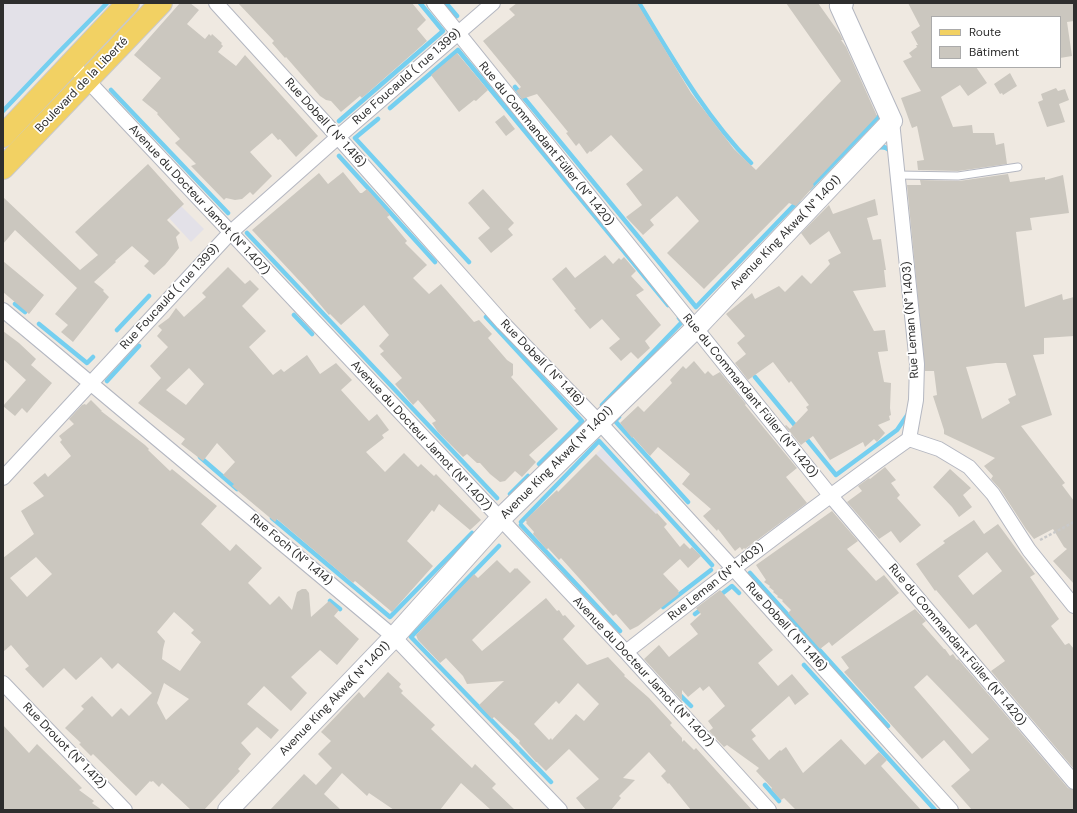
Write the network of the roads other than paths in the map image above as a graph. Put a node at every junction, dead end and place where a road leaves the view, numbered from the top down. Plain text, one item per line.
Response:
1 (128, 3) edge
2 (161, 3) edge
3 (216, 3) edge
4 (434, 3) edge
5 (493, 3) edge
6 (841, 4) edge
7 (458, 33) junction
8 (71, 63) junction
9 (86, 81) junction
10 (892, 121) junction
11 (3, 136) edge
12 (338, 136) junction
13 (1018, 167) dead end
14 (3, 168) edge
15 (898, 175) junction
16 (230, 233) junction
17 (3, 310) edge
18 (695, 328) junction
19 (90, 383) junction
20 (599, 422) junction
21 (909, 439) junction
22 (3, 478) edge
23 (830, 495) junction
24 (500, 519) junction
25 (733, 568) junction
26 (1074, 606) edge
27 (394, 637) junction
28 (626, 652) junction
29 (3, 683) edge
30 (1074, 782) edge
31 (125, 810) edge
32 (228, 810) edge
33 (560, 810) edge
34 (770, 810) edge
35 (951, 810) edge

1 - 8 main road, Boulevard de la Liberté
2 - 9 main road, Boulevard de la Liberté
3 - 12 street, Rue Dobell ( N° 1.416)
4 - 7 street, Rue du Commandant Füller (N° 1.420)
5 - 7 street, Rue Foucauld ( rue 1.399)
6 - 10 street, Rue Leman (N° 1.403)
7 - 12 street, Rue Foucauld ( rue 1.399)
7 - 18 street, Rue du Commandant Füller (N° 1.420)
8 - 9 street, Avenue du Docteur Jamot (N° 1.407)
8 - 11 main road, Boulevard de la Liberté
9 - 14 main road, Boulevard de la Liberté
9 - 16 street, Avenue du Docteur Jamot (N° 1.407)
10 - 15 street, Rue Leman (N° 1.403)
10 - 18 street, Avenue King Akwa( N° 1.401)
12 - 16 street, Rue Foucauld ( rue 1.399)
12 - 20 street, Rue Dobell ( N° 1.416)
13 - 15 lane
15 - 21 street, Rue Leman (N° 1.403)
16 - 19 street, Rue Foucauld ( rue 1.399)
16 - 24 street, Avenue du Docteur Jamot (N° 1.407)
17 - 19 street, Rue Foch (N° 1.414)
18 - 20 street, Avenue King Akwa( N° 1.401)
18 - 23 street, Rue du Commandant Füller (N° 1.420)
19 - 22 street, Rue Foucauld ( rue 1.399)
19 - 27 street, Rue Foch (N° 1.414)
20 - 24 street, Avenue King Akwa( N° 1.401)
20 - 25 street, Rue Dobell ( N° 1.416)
21 - 23 street, Rue Leman (N° 1.403)
21 - 26 street
23 - 25 street, Rue Leman (N° 1.403)
23 - 30 street, Rue du Commandant Füller (N° 1.420)
24 - 27 street, Avenue King Akwa( N° 1.401)
24 - 28 street, Avenue du Docteur Jamot (N° 1.407)
25 - 28 street, Rue Leman (N° 1.403)
25 - 35 street, Rue Dobell ( N° 1.416)
27 - 32 street, Avenue King Akwa( N° 1.401)
27 - 33 street, Rue Foch (N° 1.414)
28 - 34 street, Avenue du Docteur Jamot (N° 1.407)
29 - 31 street, Rue Drouot (N° 1.412)

